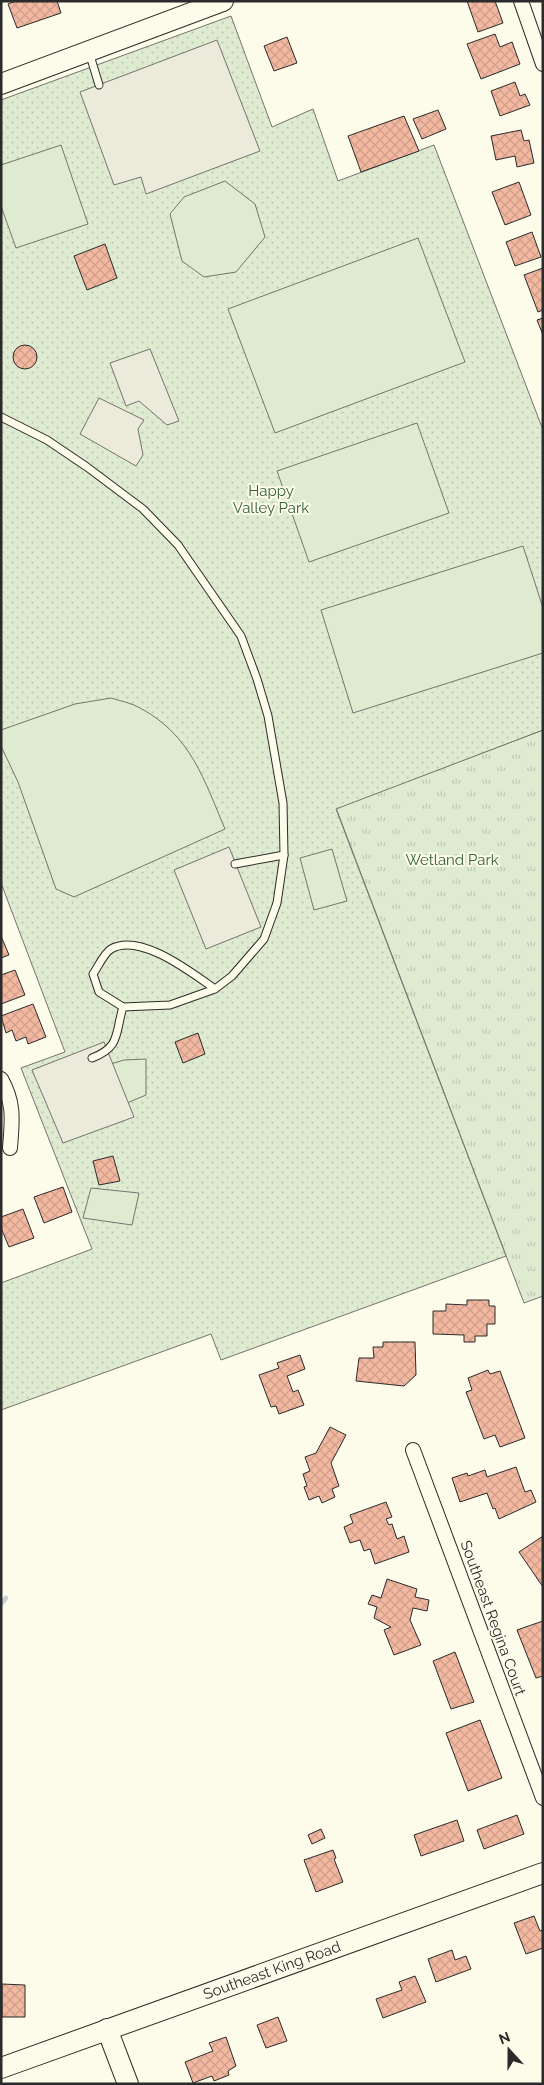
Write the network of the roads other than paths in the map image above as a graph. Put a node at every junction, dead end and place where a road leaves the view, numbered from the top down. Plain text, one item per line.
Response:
1 (223, 1) edge
2 (521, 1) edge
3 (89, 52) junction
4 (543, 64) edge
5 (1, 84) edge
6 (99, 85) dead end
7 (1, 417) edge
8 (284, 855) junction
9 (236, 864) dead end
10 (215, 989) junction
11 (123, 1008) junction
12 (92, 1058) dead end
13 (1, 1079) edge
14 (10, 1148) dead end
15 (413, 1450) dead end
16 (543, 1798) edge
17 (543, 1873) edge
18 (107, 2029) junction
19 (1, 2068) edge
20 (128, 2084) edge

1 - 3 main road
2 - 4 street
3 - 5 main road
3 - 6 lane
7 - 8 lane
8 - 9 lane
8 - 10 lane
10 - 11 lane
10 - 11 lane
11 - 12 lane
13 - 14 street
15 - 16 street, Southeast Regina Court
17 - 18 main road, Southeast King Road
18 - 19 main road, Southeast King Road
18 - 20 main road

